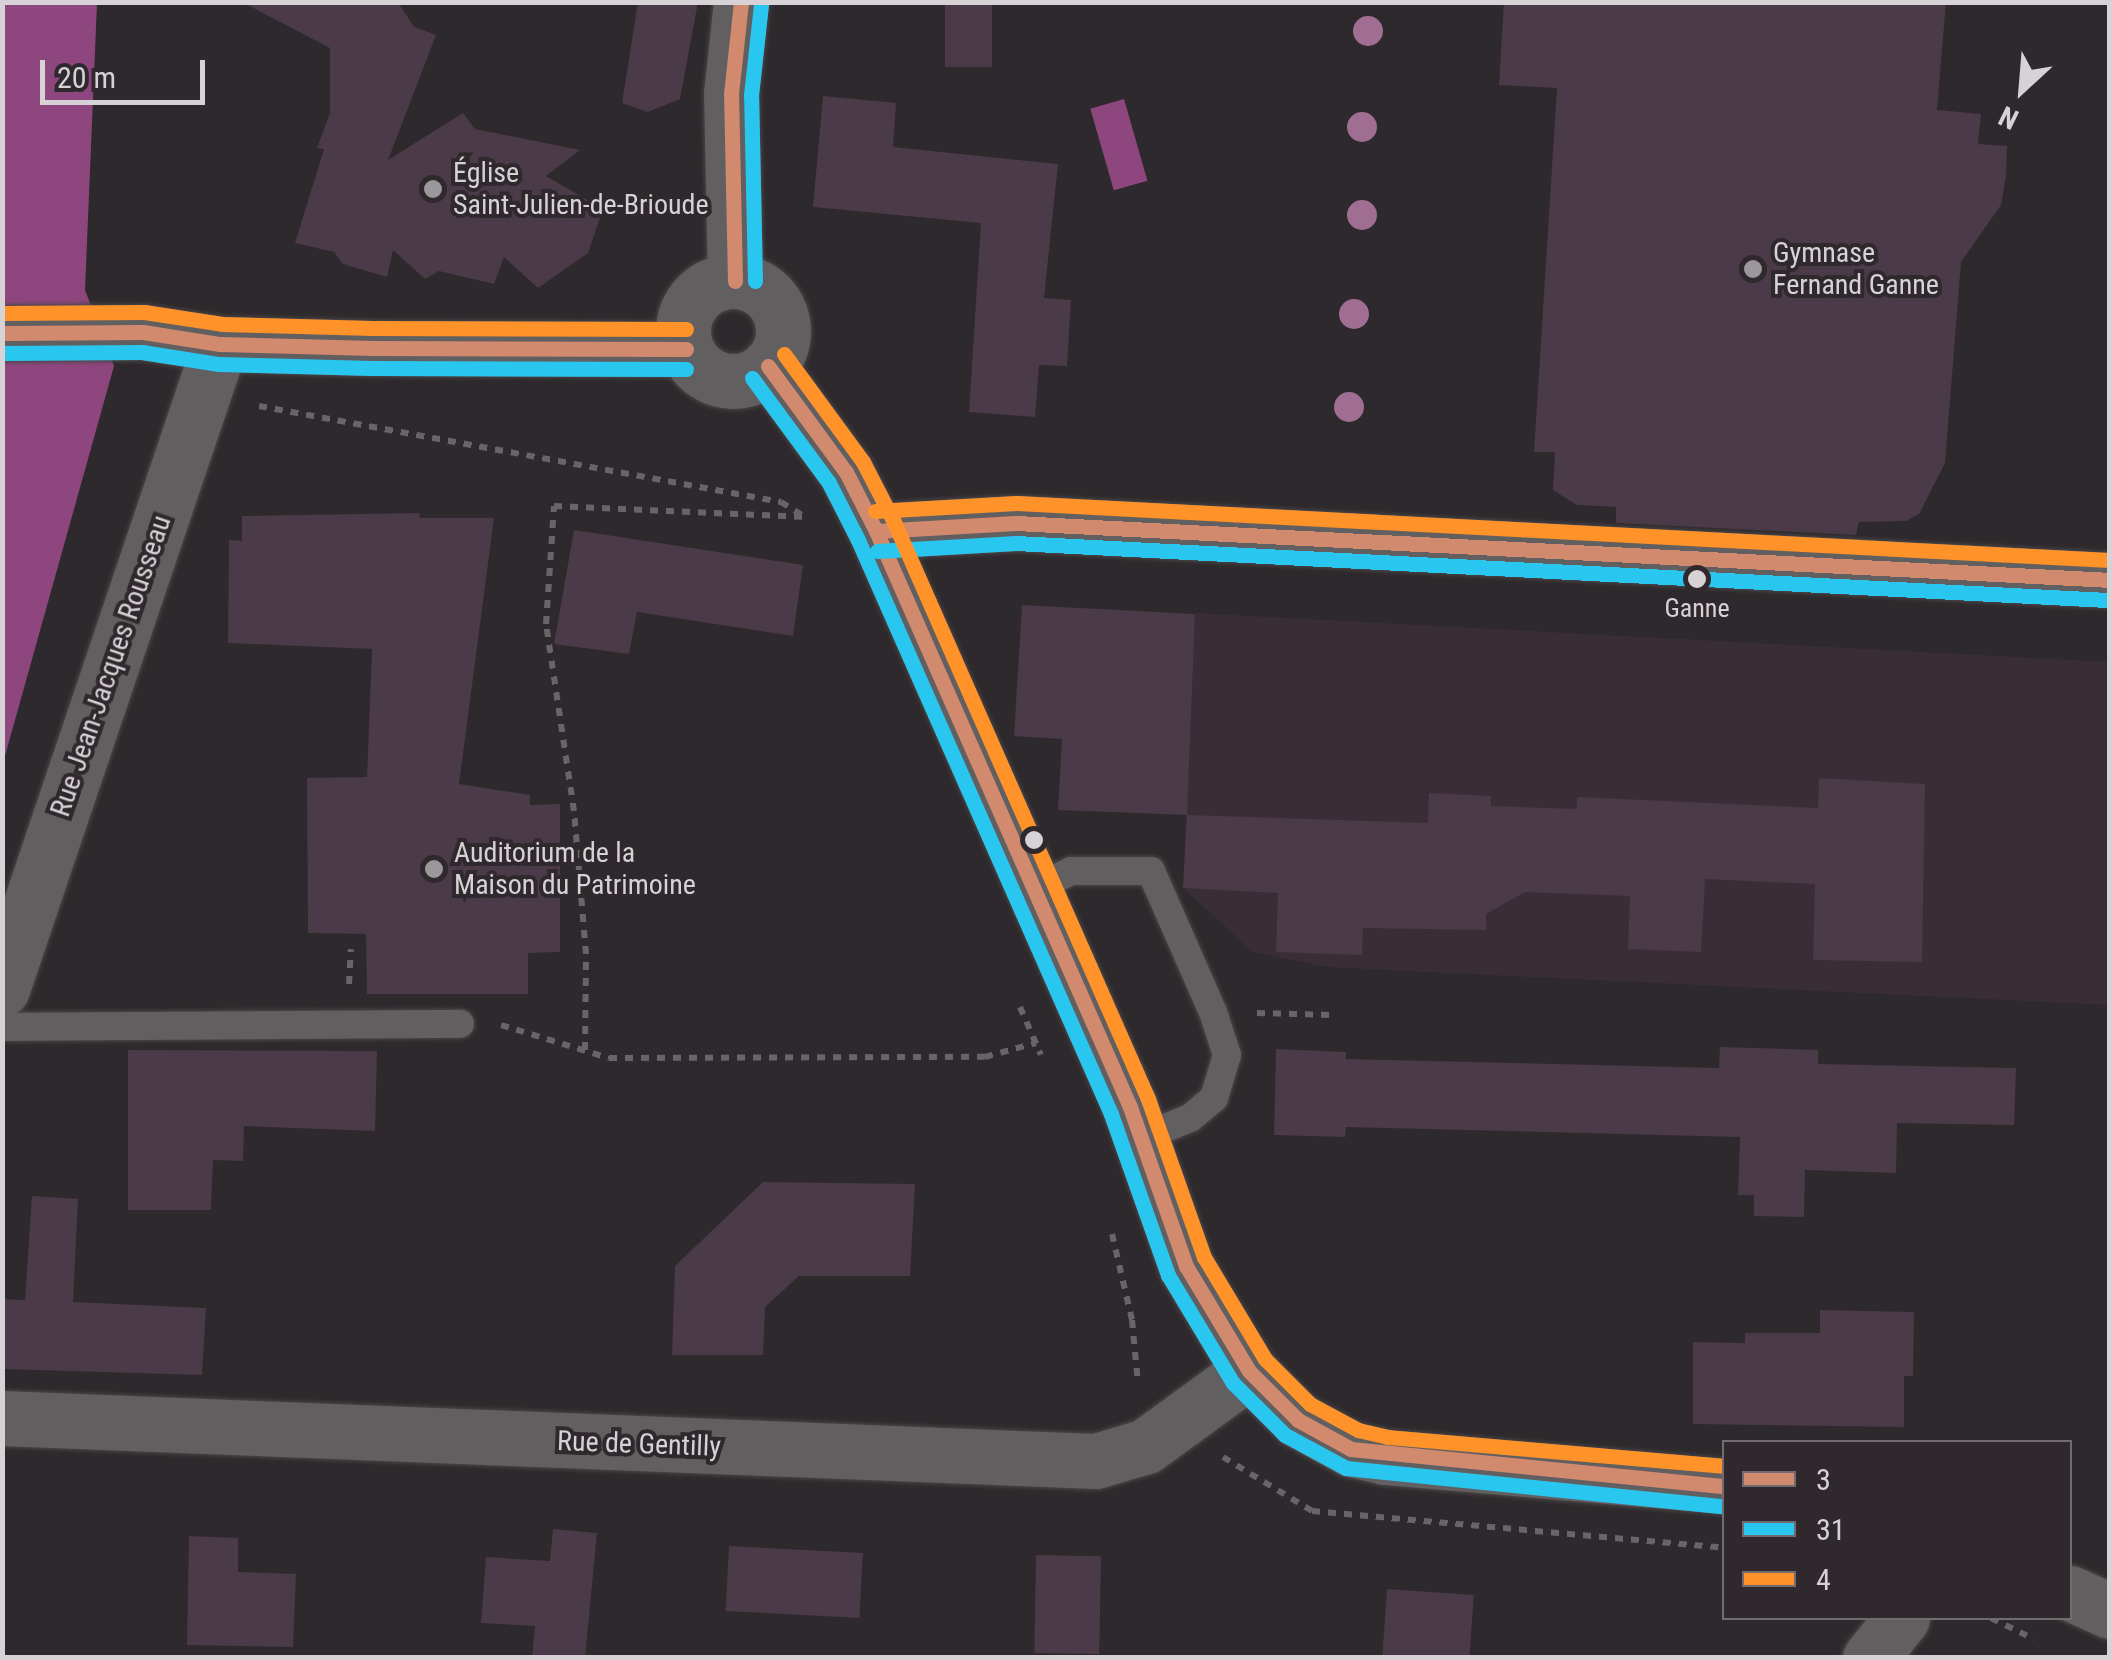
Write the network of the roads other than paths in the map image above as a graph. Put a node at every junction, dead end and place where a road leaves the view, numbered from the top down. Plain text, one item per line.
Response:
1 (741, 2) edge
2 (735, 281) junction
3 (2, 332) edge
4 (220, 344) junction
5 (686, 349) junction
6 (768, 366) junction
7 (876, 531) junction
8 (2110, 580) edge
9 (1034, 889) junction
10 (2, 988) edge
11 (460, 1024) road end
12 (2, 1027) edge
13 (1141, 1138) junction
14 (1249, 1372) junction
15 (2, 1418) edge
16 (1722, 1486) edge
17 (2072, 1594) edge
18 (2110, 1611) edge
19 (1900, 1620) edge
20 (1870, 1658) edge

1 - 2 street
2 - 5 street
2 - 6 street
3 - 4 street
4 - 5 street
4 - 10 street, Rue Jean-Jacques Rousseau
5 - 6 street
6 - 7 street
7 - 8 street
7 - 9 street
9 - 13 street
9 - 13 lane
11 - 12 lane
13 - 14 street
14 - 15 street, Rue de Gentilly
14 - 16 street
17 - 18 street
19 - 20 street

